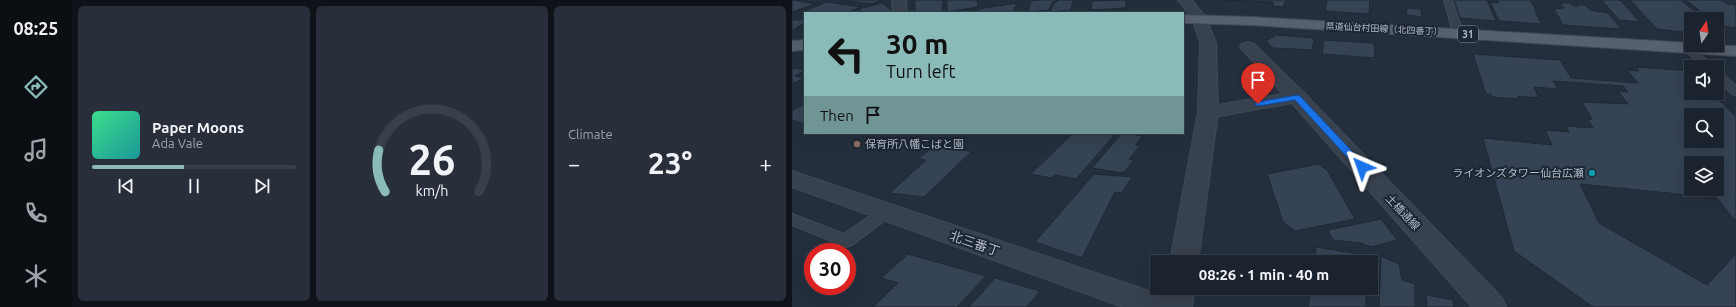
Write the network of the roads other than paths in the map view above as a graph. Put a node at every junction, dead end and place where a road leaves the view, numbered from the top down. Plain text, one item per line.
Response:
1 (899, 0) edge
2 (1185, 0) edge
3 (1448, 0) edge
4 (900, 12) edge
5 (1191, 19) edge
6 (1458, 33) junction
7 (804, 45) edge
8 (792, 46) edge
9 (1248, 47) dead end
10 (1684, 48) edge
11 (1724, 50) edge
12 (1736, 51) edge
13 (1692, 52) edge
14 (1701, 60) edge
15 (1724, 81) edge
16 (1736, 92) edge
17 (1297, 97) junction
18 (1208, 112) junction
19 (792, 179) edge
20 (886, 212) junction
21 (792, 219) edge
22 (1185, 255) edge
23 (1179, 295) edge
24 (1159, 307) edge
25 (1177, 307) edge
26 (1491, 307) edge

1 - 4 street
2 - 5 street
3 - 6 lane
5 - 6 main road, 県道仙台村田線（北四番丁） / 31
5 - 18 street
6 - 10 main road, 県道仙台村田線（北四番丁） / 31
7 - 8 main road
9 - 17 street, 土橋通線
11 - 12 main road, 県道仙台村田線（北四番丁） / 31
13 - 14 lane
15 - 16 lane
17 - 18 street
17 - 26 street, 土橋通線
18 - 22 street
19 - 20 street, 北三番丁
20 - 21 lane
20 - 24 street, 北三番丁
23 - 25 street

